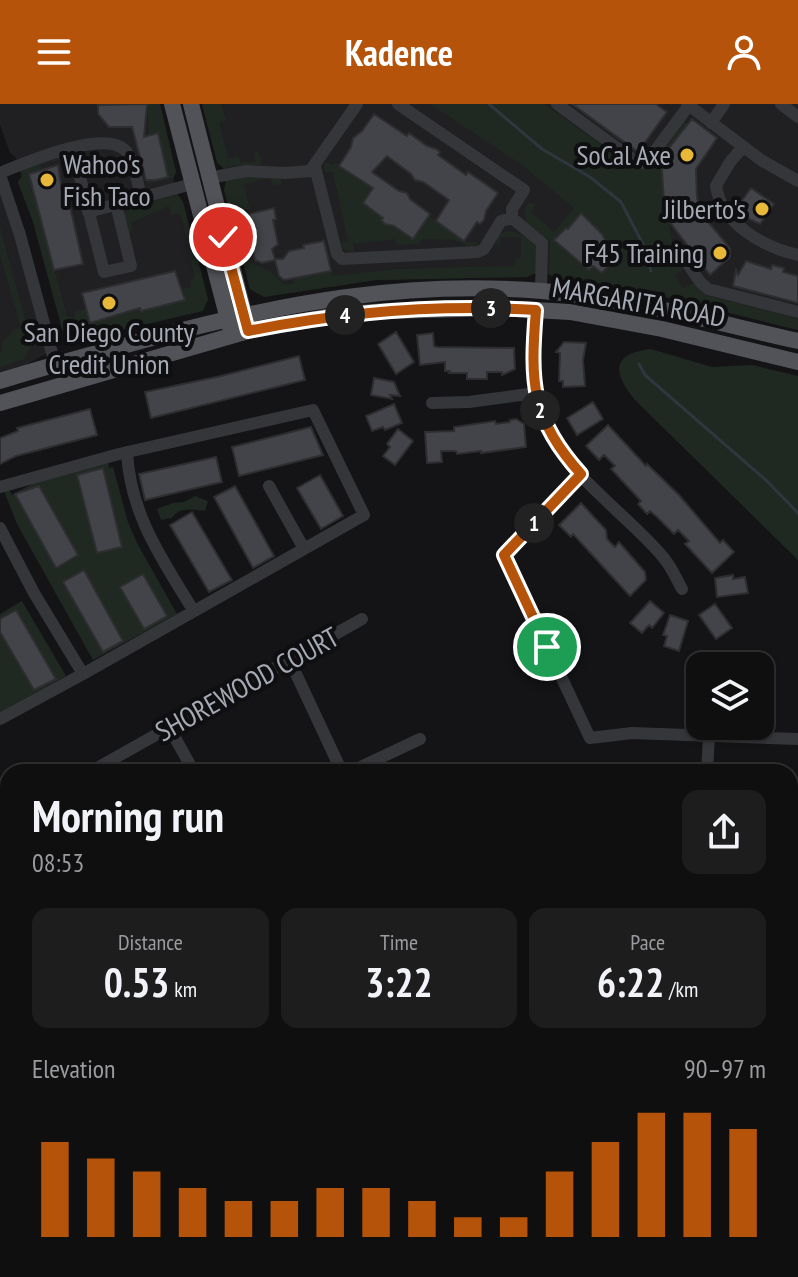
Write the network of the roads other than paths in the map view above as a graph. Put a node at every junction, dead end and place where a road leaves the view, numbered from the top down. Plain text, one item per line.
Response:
1 (172, 104) edge
2 (191, 104) edge
3 (357, 104) edge
4 (398, 104) edge
5 (557, 104) edge
6 (689, 104) edge
7 (724, 104) edge
8 (781, 104) edge
9 (798, 117) edge
10 (711, 123) junction
11 (743, 147) junction
12 (73, 149) junction
13 (315, 167) junction
14 (0, 174) edge
15 (209, 178) junction
16 (798, 181) edge
17 (192, 184) junction
18 (2, 197) edge
19 (141, 197) junction
20 (116, 204) junction
21 (88, 212) junction
22 (512, 218) junction
23 (798, 255) edge
24 (684, 258) dead end
25 (541, 291) junction
26 (536, 310) junction
27 (798, 312) edge
28 (685, 315) junction
29 (238, 325) junction
30 (798, 341) edge
31 (798, 362) edge
32 (55, 364) junction
33 (0, 381) edge
34 (536, 393) junction
35 (0, 403) edge
36 (432, 403) dead end
37 (127, 452) junction
38 (581, 474) junction
39 (269, 486) dead end
40 (0, 487) edge
41 (0, 528) edge
42 (303, 547) junction
43 (682, 589) dead end
44 (193, 610) junction
45 (362, 619) dead end
46 (290, 661) junction
47 (83, 674) junction
48 (0, 719) edge
49 (169, 727) junction
50 (686, 735) edge
51 (774, 738) edge
52 (420, 739) dead end
53 (798, 739) edge
54 (709, 740) edge
55 (104, 764) edge
56 (190, 764) edge
57 (338, 764) edge
58 (367, 764) edge
59 (707, 764) edge

1 - 17 main road
2 - 15 main road
3 - 13 street
4 - 22 street
5 - 6 street
6 - 10 street
7 - 10 street
8 - 9 street
10 - 11 street
11 - 16 street
11 - 23 street
12 - 14 street
12 - 19 street
12 - 21 street
13 - 15 street
13 - 22 street
14 - 18 street
15 - 29 main road
17 - 19 street
17 - 29 main road
18 - 32 street
19 - 20 street
20 - 21 street
20 - 21 street
22 - 25 street
24 - 27 street
25 - 28 main road, MARGARITA ROAD
25 - 29 main road, MARGARITA ROAD
26 - 28 main road
26 - 29 main road, MARGARITA ROAD
26 - 31 main road, MARGARITA ROAD
26 - 34 street
28 - 30 main road, MARGARITA ROAD
29 - 32 main road, MARGARITA ROAD
29 - 35 main road, MARGARITA ROAD
32 - 33 main road, MARGARITA ROAD
34 - 36 street
34 - 38 street
37 - 40 street
37 - 42 street
37 - 44 street
38 - 43 street
38 - 50 street
39 - 42 street
41 - 47 street
42 - 44 street
44 - 47 street
45 - 46 street, SHOREWOOD COURT
46 - 49 street, SHOREWOOD COURT
46 - 57 street
47 - 48 street
49 - 55 street, SHOREWOOD COURT
49 - 56 street
51 - 53 street
52 - 58 street
54 - 59 street

